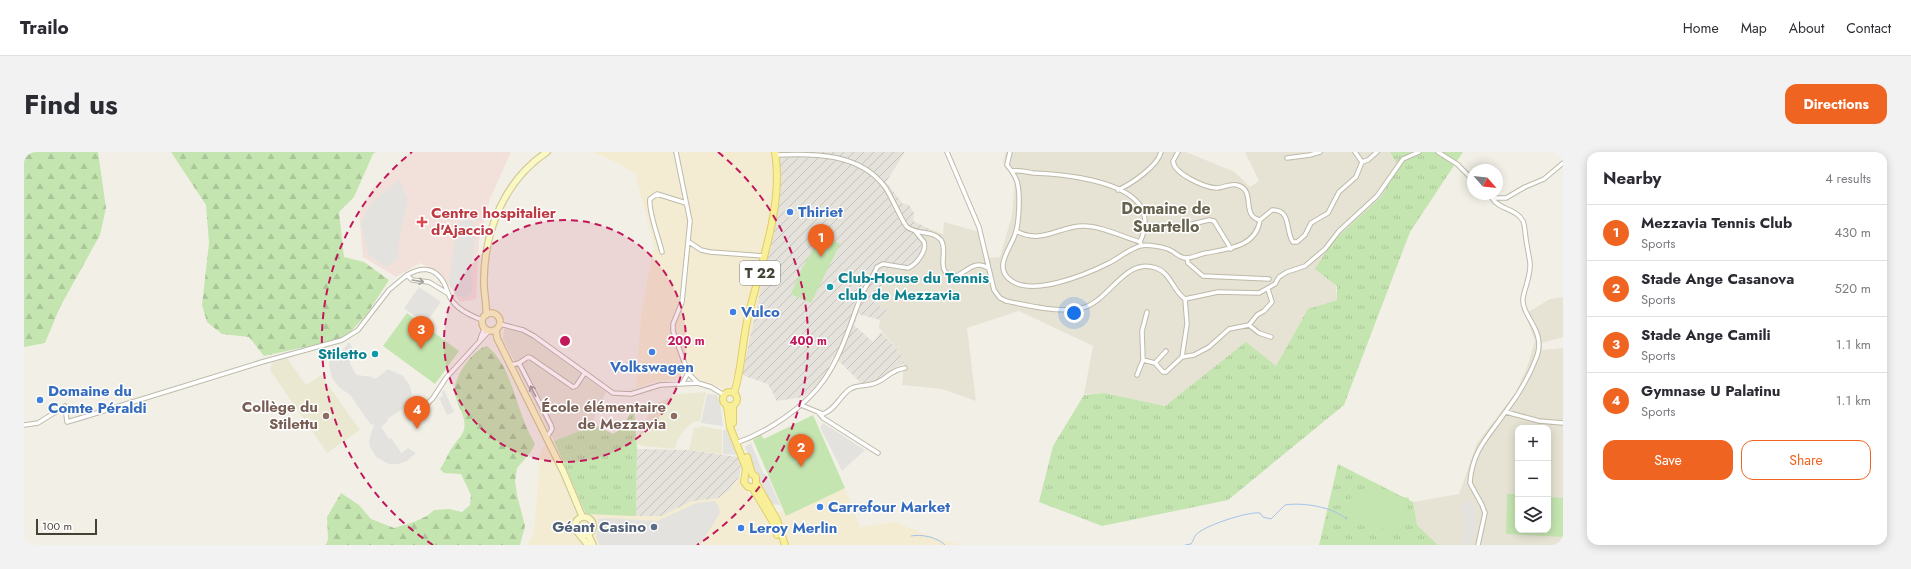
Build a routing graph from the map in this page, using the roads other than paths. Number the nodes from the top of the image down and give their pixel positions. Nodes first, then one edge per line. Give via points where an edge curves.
1 (547, 152) edge
2 (676, 152) edge
3 (947, 152) edge
4 (1010, 152) edge
5 (1161, 152) edge
6 (1178, 152) edge
7 (1320, 152) edge
8 (1355, 152) edge
9 (1377, 152) edge
10 (1419, 152) edge
11 (1438, 152) edge
12 (775, 153) edge
13 (1287, 158) dead end
14 (1362, 162) junction
15 (1563, 164) edge
16 (1012, 171) junction
17 (1467, 174) edge
18 (1118, 190) junction
19 (1503, 198) edge
20 (1493, 200) edge
21 (686, 202) junction
22 (1260, 220) junction
23 (1180, 227) dead end
24 (915, 231) junction
25 (1016, 231) junction
26 (689, 242) junction
27 (1141, 244) junction
28 (1231, 248) junction
29 (662, 252) dead end
30 (764, 256) junction
31 (1187, 258) junction
32 (988, 268) junction
33 (407, 274) junction
34 (1269, 279) dead end
35 (1268, 289) junction
36 (447, 293) junction
37 (1185, 299) junction
38 (1147, 312) dead end
39 (489, 314) junction
40 (482, 320) junction
41 (500, 324) junction
42 (1249, 325) junction
43 (490, 330) junction
44 (1271, 337) dead end
45 (1166, 351) dead end
46 (1182, 357) junction
47 (1143, 360) junction
48 (519, 363) junction
49 (1155, 363) junction
50 (511, 365) junction
51 (905, 368) dead end
52 (688, 373) junction
53 (584, 374) junction
54 (1137, 375) dead end
55 (698, 383) junction
56 (682, 384) junction
57 (734, 393) junction
58 (724, 395) junction
59 (801, 405) junction
60 (730, 406) junction
61 (423, 408) dead end
62 (817, 412) junction
63 (1506, 412) junction
64 (1563, 423) edge
65 (24, 425) edge
66 (547, 437) junction
67 (738, 442) junction
68 (878, 453) dead end
69 (749, 474) junction
70 (754, 485) junction
71 (582, 516) junction
72 (579, 534) junction
73 (588, 534) junction
74 (588, 545) edge
75 (593, 545) edge
76 (780, 545) edge
77 (785, 545) edge
78 (1478, 545) edge

1 - 39 main road via 517,180 493,222 485,259 484,280
2 - 21 street
3 - 32 street via 979,228
4 - 16 street via 1007,165
5 - 18 street via 1154,165
6 - 22 street via 1173,161 1178,172 1208,187 1217,188 1233,184 1244,188 1248,192 1250,215
7 - 13 street
8 - 14 street
9 - 14 street
10 - 35 street via 1403,159 1377,196 1339,231 1325,249 1302,267 1279,277
11 - 17 street
12 - 24 street via 834,156 867,171 884,186 907,226
12 - 30 main road, T 22 via 774,205
14 - 22 street via 1356,177 1339,192 1328,214 1311,223 1302,240 1293,242 1287,219 1281,212 1272,210
15 - 19 street via 1544,179
16 - 18 street via 1059,174
16 - 25 street via 1018,186
18 - 27 street via 1133,198 1144,212 1146,225
20 - 63 street via 1514,211 1524,226 1530,264 1523,300 1526,312 1534,324 1538,341 1537,354 1530,371
21 - 26 street via 690,220
21 - 29 street via 662,194 650,199 650,209
22 - 28 street via 1257,230 1243,246
23 - 28 street via 1214,221
24 - 32 street via 930,234 941,240 943,268 949,276 957,276 970,266
24 - 59 street via 925,245 915,264 908,268 883,264 877,267 864,288 856,312 824,380
25 - 27 street via 1029,236 1051,235 1076,226 1085,226
25 - 27 street via 1002,266 1010,280 1030,285 1059,283 1108,264
26 - 30 street via 701,250 710,252
26 - 52 street via 682,302 673,324 673,331
27 - 31 street via 1166,248
28 - 31 street
30 - 57 main road, T 22 via 748,319
31 - 34 street via 1188,263 1203,276
32 - 37 street via 994,290 1000,298 1044,308 1081,308 1098,300 1125,275 1142,267 1156,268 1166,274 1178,294
33 -> 36 street via 412,280 429,282
33 - 36 street via 423,268 431,270 444,283
33 - 65 street via 389,290 358,330 342,340 66,422 65,406 38,423
35 - 37 street via 1259,292 1218,292
35 - 42 street via 1272,302
36 - 40 street via 454,304
37 - 46 street via 1187,324
38 - 47 street via 1142,331
39 - 40 main road
39 - 41 main road via 499,318
40 - 43 main road
41 - 43 main road
41 - 53 street via 534,336
42 - 44 street via 1259,333
42 - 46 street via 1229,329 1202,352
43 - 50 main road
43 - 61 street via 446,378
45 - 49 street
46 - 49 street via 1166,372
47 - 49 street
47 - 54 street
48 - 50 street
48 - 53 street via 528,357 531,358 573,387
66 -> 48 street via 552,429
50 - 66 main road
51 - 62 street via 896,369 873,384 854,387 831,411 823,414
52 - 55 street
52 - 56 street
53 - 56 street via 613,393 622,395 660,385
55 - 56 street
55 - 58 street
57 - 58 main road via 727,392
57 - 60 main road via 738,401
58 - 60 main road via 723,403
59 - 62 street
59 - 67 street via 763,431
60 - 67 main road
62 - 68 street
63 - 64 street via 1539,421
63 - 78 street via 1482,442 1470,477 1472,488 1484,513
66 - 71 main road
67 - 69 main road
69 - 70 main road via 757,479
69 - 70 main road via 743,480 744,484 748,487
70 - 76 main road
70 - 77 main road via 777,520
71 - 72 main road via 575,524 576,532
71 - 73 main road via 591,519 593,523
72 - 73 main road
72 - 74 main road
73 - 75 main road

